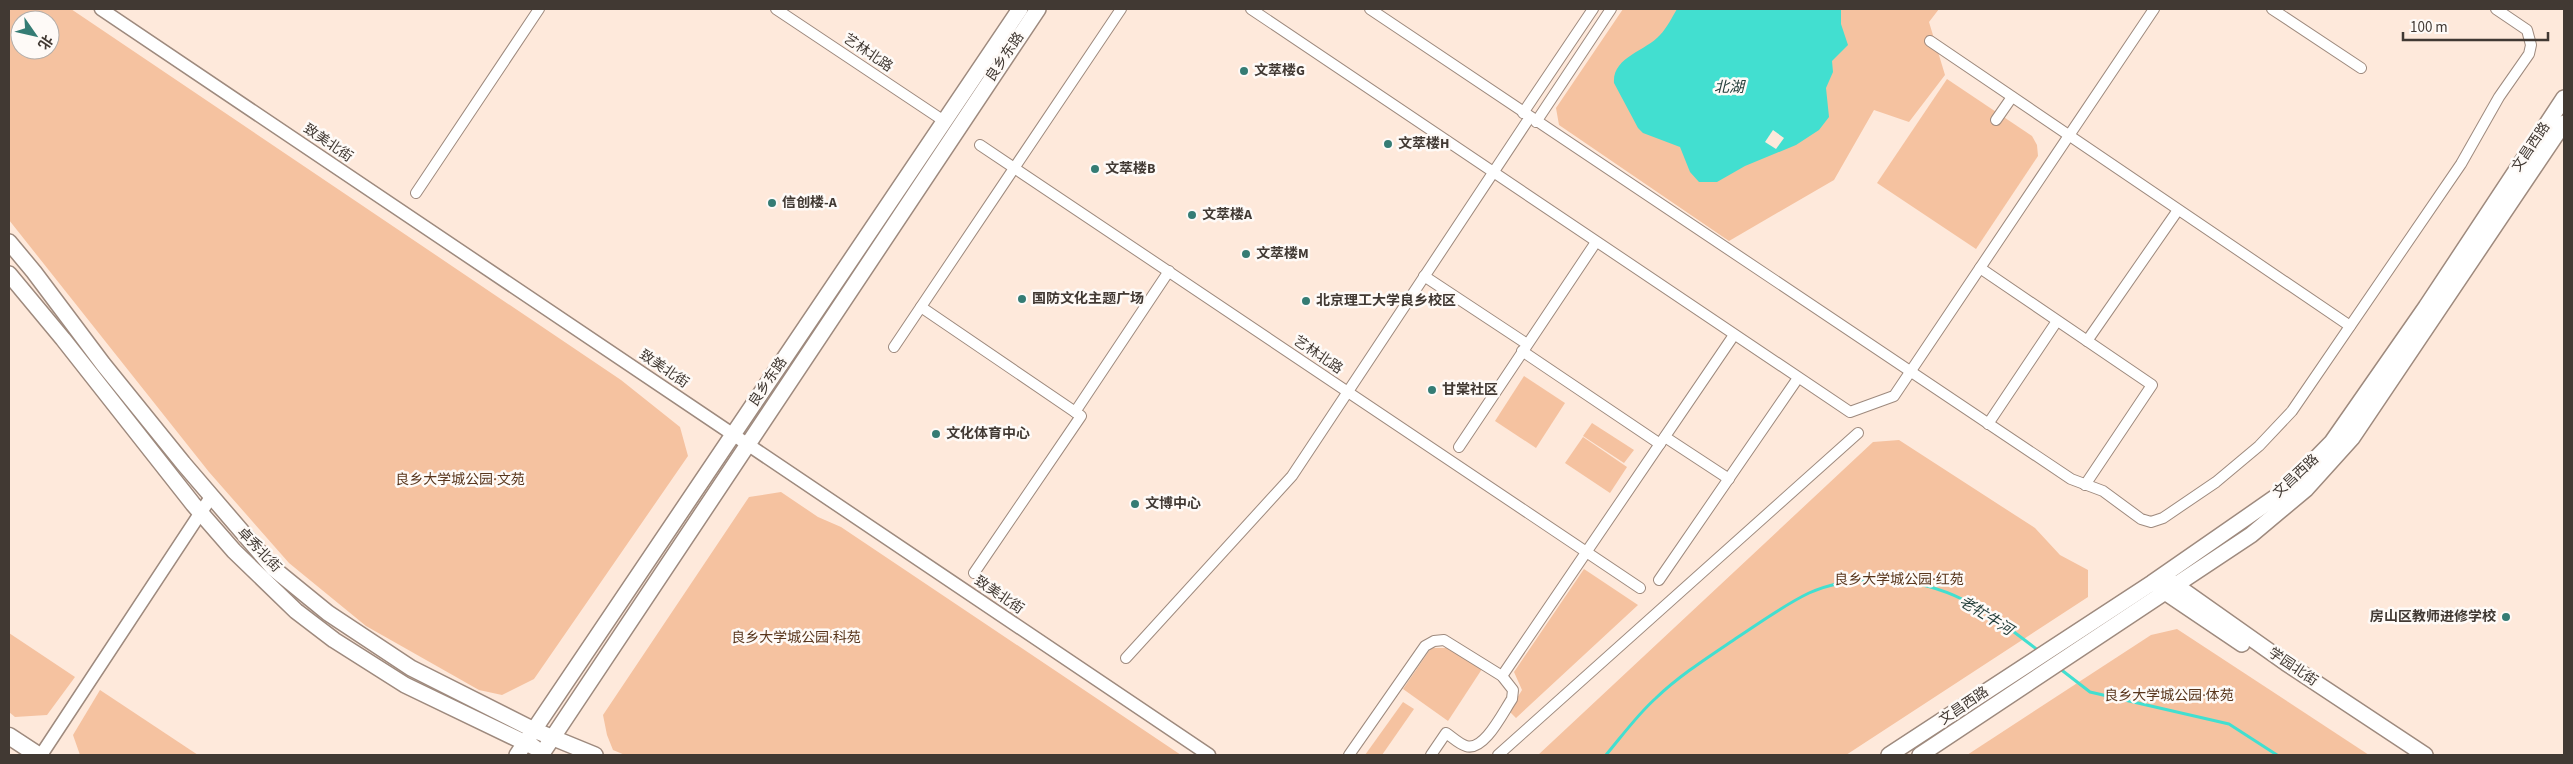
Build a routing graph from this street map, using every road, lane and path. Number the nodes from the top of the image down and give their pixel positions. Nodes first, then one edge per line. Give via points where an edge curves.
1 (101, 9) edge
2 (539, 9) edge
3 (776, 9) edge
4 (1020, 9) edge
5 (1038, 9) edge
6 (1121, 9) edge
7 (1252, 9) edge
8 (1370, 9) edge
9 (1593, 9) edge
10 (1611, 9) edge
11 (2154, 9) edge
12 (2272, 9) edge
13 (2496, 9) edge
14 (1930, 41) dead end
15 (2361, 68) dead end
16 (2012, 97) junction
17 (2564, 98) edge
18 (1530, 117) junction
19 (1996, 120) dead end
20 (944, 121) junction
21 (2564, 123) edge
22 (2069, 136) junction
23 (980, 145) dead end
24 (1014, 168) junction
25 (1492, 172) junction
26 (416, 193) dead end
27 (2178, 210) junction
28 (9, 242) edge
29 (1596, 242) junction
30 (1980, 268) junction
31 (1168, 272) junction
32 (9, 274) edge
33 (1424, 276) junction
34 (921, 307) junction
35 (2057, 321) junction
36 (2350, 326) junction
37 (1734, 335) junction
38 (2088, 341) junction
39 (894, 348) dead end
40 (1525, 348) junction
41 (1911, 372) junction
42 (1798, 378) junction
43 (1347, 391) junction
44 (1075, 412) junction
45 (1988, 424) junction
46 (1858, 433) dead end
47 (733, 434) junction
48 (1662, 441) junction
49 (748, 444) junction
50 (1458, 446) dead end
51 (1729, 479) junction
52 (2085, 484) junction
53 (211, 498) junction
54 (201, 513) junction
55 (1588, 552) junction
56 (974, 573) dead end
57 (1659, 580) dead end
58 (2157, 580) junction
59 (1640, 588) dead end
60 (2171, 589) junction
61 (1126, 658) dead end
62 (1502, 676) junction
63 (9, 736) edge
64 (530, 736) junction
65 (553, 737) junction
66 (546, 754) edge
67 (39, 755) edge
68 (517, 755) edge
69 (595, 755) edge
70 (1209, 755) edge
71 (1349, 755) edge
72 (1431, 755) edge
73 (1498, 755) edge
74 (1890, 755) edge
75 (1920, 755) edge
76 (2407, 755) edge
77 (2425, 755) edge

1 - 47 street, 致美北街
2 - 26 street
3 - 20 street, 艺林北路
4 - 20 main road, 良乡东路
5 - 49 main road, 良乡东路
6 - 24 street
7 - 25 street
8 - 18 street
9 - 18 street
10 - 18 street
11 - 22 street
12 - 15 street
13 - 36 street via 2527,30 2531,45 2528,54 2460,164
14 - 16 street
16 - 19 street
16 - 22 street
17 - 58 main road, 文昌西路 via 2332,442 2283,492
18 - 25 street
18 - 41 street
20 - 47 main road, 良乡东路
21 - 60 main road, 文昌西路 via 2352,438 2306,489 2251,535
22 - 27 street
22 - 30 street
23 - 24 street, 艺林北路
24 - 31 street, 艺林北路
24 - 34 street
25 - 29 street
25 - 33 street
27 - 36 street
27 - 38 street
28 - 53 main road, 卓秀北街
29 - 37 street
29 - 40 street
30 - 35 street
30 - 41 street
31 - 43 street, 艺林北路
31 - 44 street
32 - 54 main road
33 - 40 street
33 - 43 street
34 - 39 street
34 - 44 street
35 - 38 street
35 - 45 street
36 - 52 street via 2292,411 2259,446 2216,482 2162,518 2151,522 2141,519 2104,491
37 - 42 street
37 - 48 street
38 - 52 street via 2152,385
40 - 48 street
40 - 50 street
41 - 42 street via 1894,396 1850,412
41 - 45 street
42 - 51 street
43 - 55 street, 艺林北路
43 - 61 street via 1292,476
44 - 56 street via 1081,416
45 - 52 street via 2071,479
46 - 73 street
47 - 49 street, 致美北街
47 - 64 main road, 良乡东路
48 - 51 street
48 - 55 street
49 - 65 main road, 良乡东路
49 - 70 street, 致美北街
51 - 57 street
53 - 54 street
53 - 64 main road, 卓秀北街 via 274,569 344,624 411,668
54 - 64 main road via 262,580 334,640 411,689
54 - 67 street
55 - 59 street, 艺林北路
55 - 62 street
58 - 60 main road, 学园北街
58 - 74 main road, 文昌西路
60 - 75 main road, 文昌西路
60 - 76 main road, 学园北街
60 - 77 main road, 学园北街
62 - 71 street via 1455,645 1444,640 1434,641 1425,646
62 - 72 street via 1513,690 1512,699 1482,743 1465,746 1446,733
63 - 67 main road
64 - 65 main road, 卓秀北街
64 - 66 main road
64 - 68 main road, 良乡东路
65 - 66 main road, 良乡东路
65 - 69 main road, 卓秀北街

